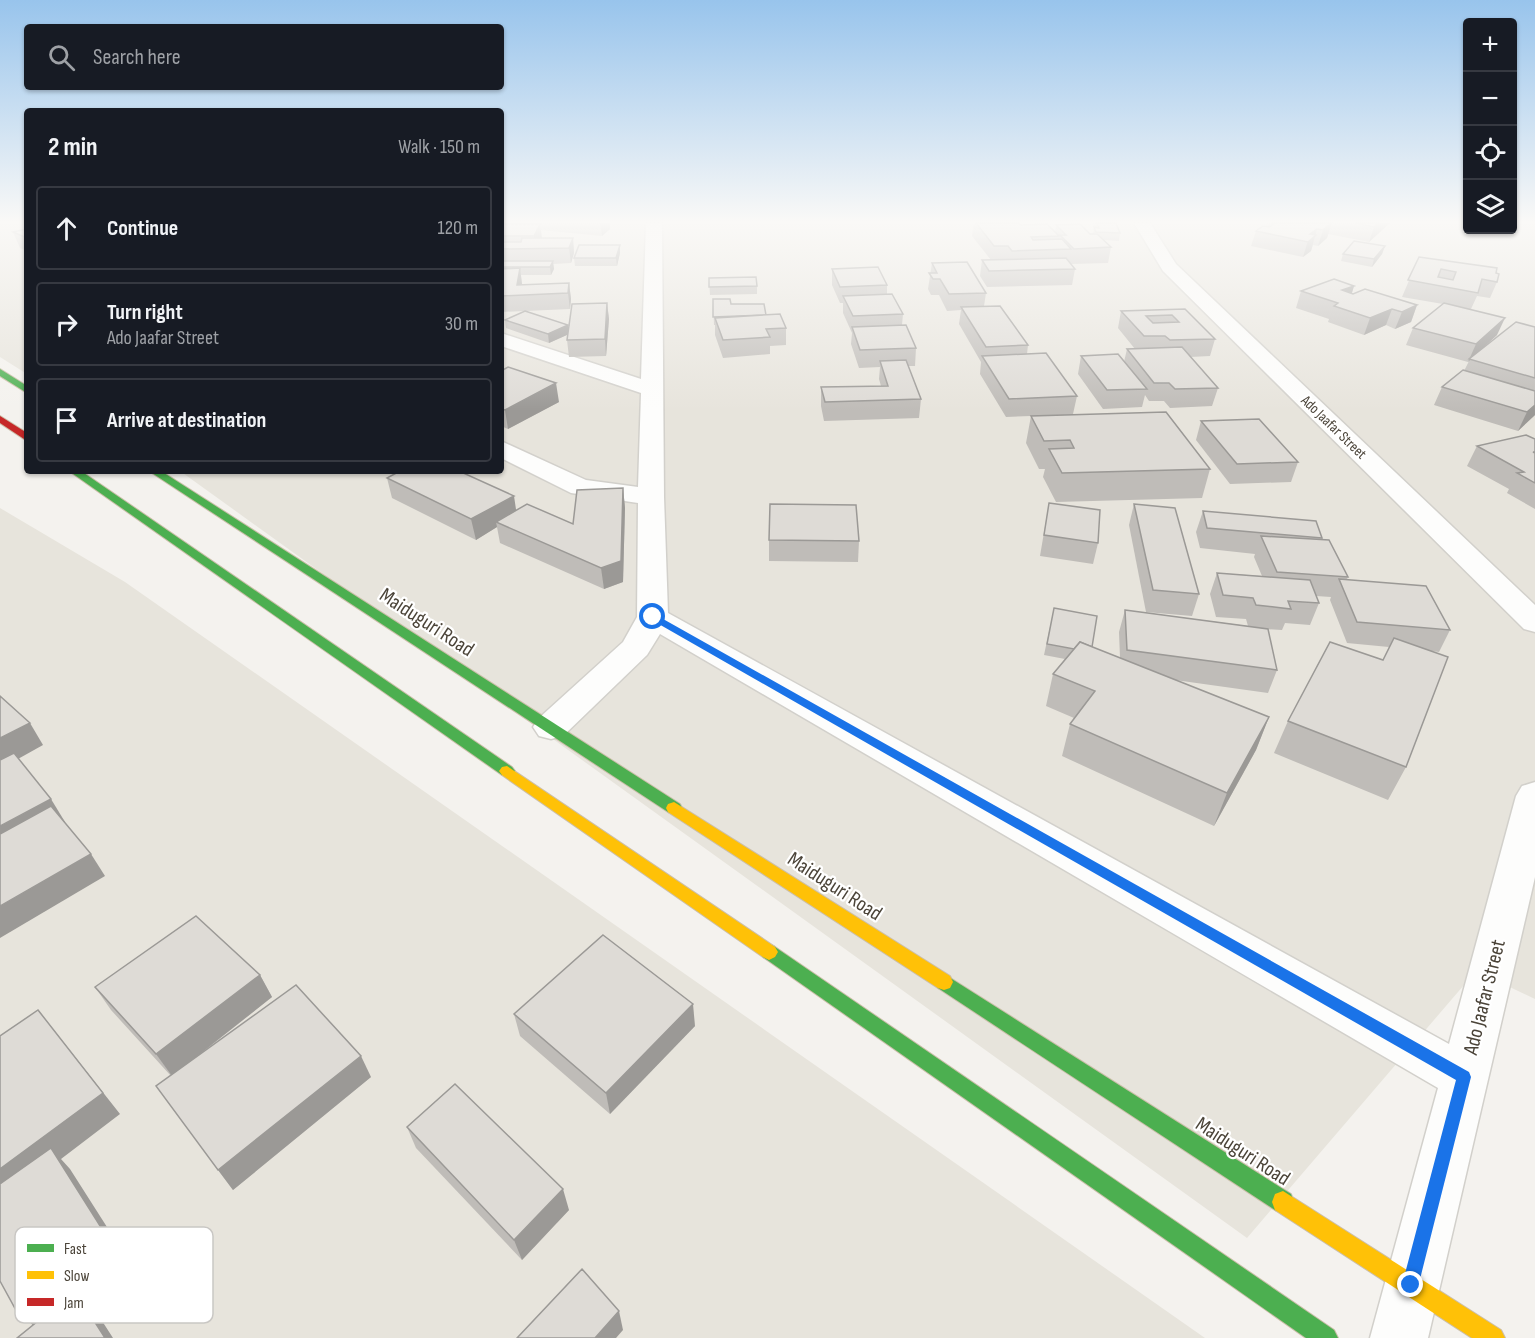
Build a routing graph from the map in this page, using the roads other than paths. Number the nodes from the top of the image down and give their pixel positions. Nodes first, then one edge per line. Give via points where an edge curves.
1 (654, 285) edge
2 (1188, 285) edge
3 (504, 340) edge
4 (0, 372) edge
5 (24, 388) edge
6 (653, 390) junction
7 (0, 419) edge
8 (24, 436) edge
9 (504, 449) edge
10 (78, 474) edge
11 (159, 474) edge
12 (651, 497) junction
13 (653, 617) junction
14 (1535, 622) edge
15 (551, 727) junction
16 (1535, 796) edge
17 (1464, 1077) junction
18 (1411, 1285) junction
19 (1326, 1338) edge
20 (1399, 1338) edge
21 (1493, 1338) edge

1 - 6 street
2 - 14 street, Ado Jaafar Street
3 - 6 street
4 - 5 highway
6 - 12 street
7 - 8 highway
9 - 12 street via 580,487
10 - 19 highway
11 - 15 highway, Maiduguri Road
12 - 13 street
13 - 15 street via 636,648
13 - 17 street
15 - 18 highway, Maiduguri Road
16 - 17 street, Ado Jaafar Street
17 - 18 street, Ado Jaafar Street
18 - 20 street, Ado Jaafar Street
18 - 21 highway, Maiduguri Road

